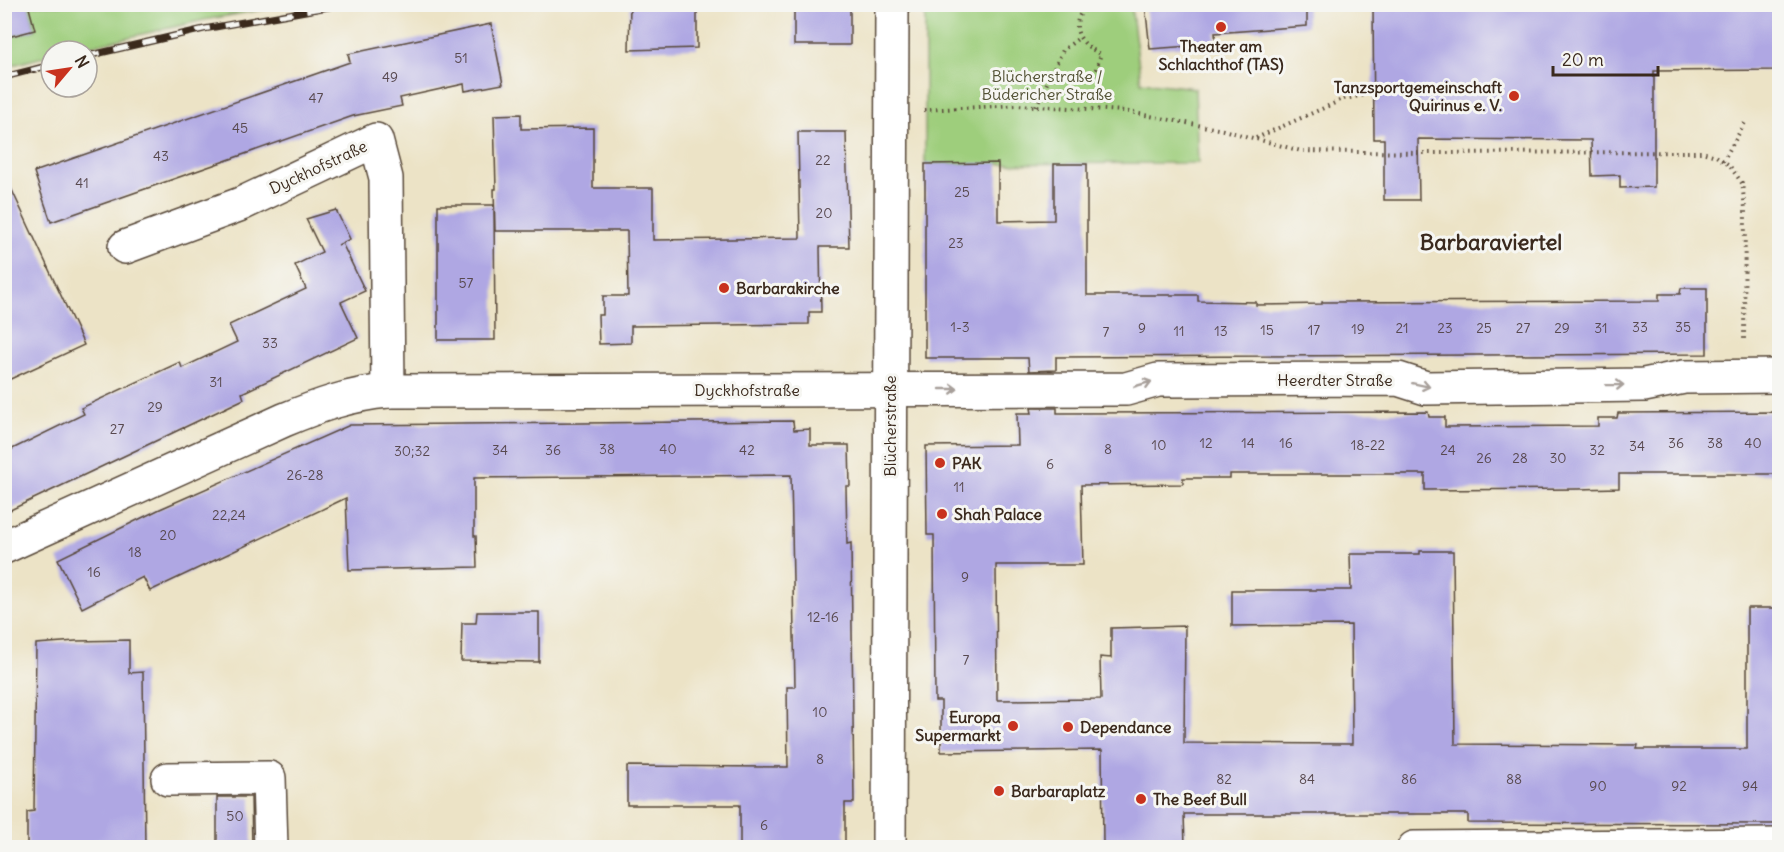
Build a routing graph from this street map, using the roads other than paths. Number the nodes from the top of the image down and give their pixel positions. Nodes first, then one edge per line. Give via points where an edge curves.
1 (892, 4) edge
2 (125, 247) dead end
3 (1779, 376) edge
4 (890, 389) junction
5 (388, 391) junction
6 (4, 547) edge
7 (168, 779) dead end
8 (1779, 845) edge
9 (270, 848) edge
10 (889, 848) edge
11 (1414, 848) edge

1 - 4 street, Blücherstraße
2 - 5 street, Dyckhofstraße via 240,204 376,140 386,178
4 -> 3 street, Heerdter Straße via 1126,389 1158,380 1398,380 1426,387 1644,385 1683,377
4 - 5 street, Dyckhofstraße
4 - 10 street, Blücherstraße
5 - 6 street, Dyckhofstraße via 344,398 284,420
7 - 9 street via 269,778
8 - 11 street

